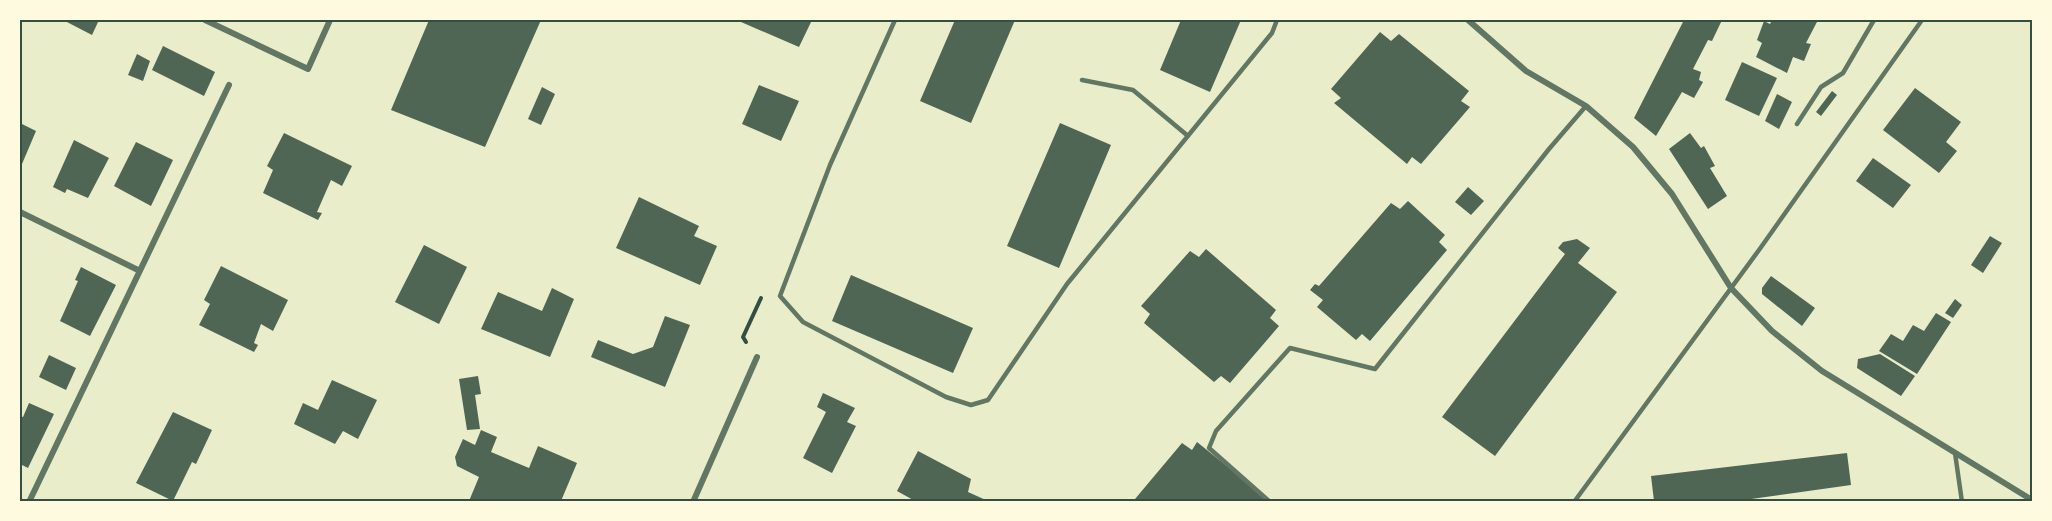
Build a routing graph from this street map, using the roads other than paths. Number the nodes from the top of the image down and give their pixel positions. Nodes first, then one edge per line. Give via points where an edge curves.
1 (205, 20) edge
2 (330, 20) edge
3 (895, 20) edge
4 (1277, 20) edge
5 (1468, 20) edge
6 (1875, 20) edge
7 (1922, 20) edge
8 (1082, 80) dead end
9 (229, 85) dead end
10 (1586, 106) junction
11 (1797, 124) dead end
12 (1188, 136) junction
13 (20, 212) edge
14 (138, 270) junction
15 (1731, 288) junction
16 (757, 357) road end
17 (1955, 453) junction
18 (2032, 500) edge
19 (28, 501) edge
20 (693, 501) edge
21 (1270, 501) edge
22 (1574, 501) edge
23 (1962, 501) edge

1 - 2 street via 308,69
3 - 12 lane via 830,165 780,296 803,322 946,397 971,405 988,400 1067,284
4 - 12 lane via 1272,33
5 - 10 street via 1526,71
6 - 11 lane via 1843,73 1821,87
7 - 15 lane
8 - 12 lane via 1133,90
9 - 14 street
10 - 15 street via 1655,171
10 - 21 lane via 1375,369 1290,348 1216,431 1209,448
13 - 14 street
14 - 19 street
15 - 17 street via 1772,331 1822,371
15 - 22 lane
16 - 20 street
17 - 18 street
17 - 23 lane

